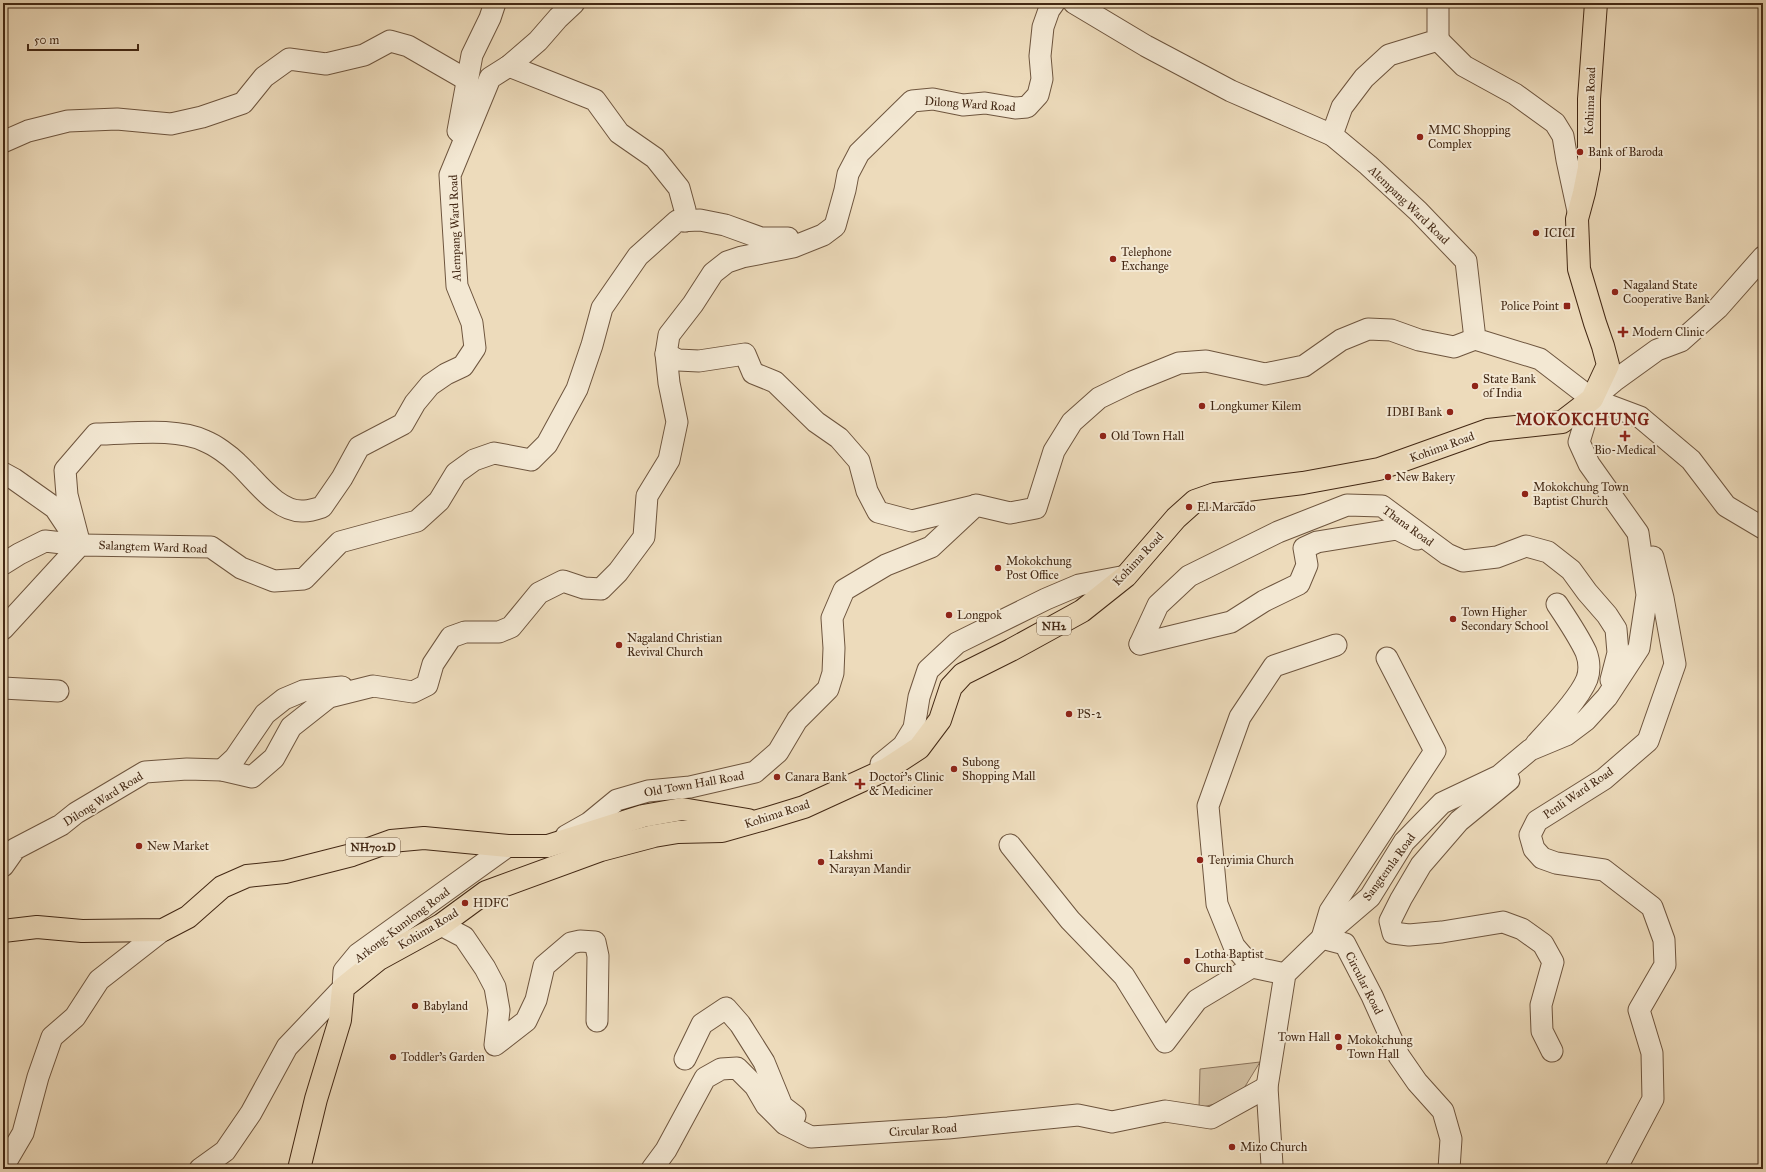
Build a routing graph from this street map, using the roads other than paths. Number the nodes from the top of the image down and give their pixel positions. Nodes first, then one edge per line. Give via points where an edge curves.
1 (495, 3) edge
2 (574, 3) edge
3 (1054, 3) edge
4 (1074, 3) edge
5 (1438, 3) edge
6 (1596, 3) edge
7 (1438, 40) junction
8 (509, 66) junction
9 (468, 80) junction
10 (1332, 135) junction
11 (3, 142) edge
12 (450, 175) junction
13 (1578, 210) junction
14 (685, 221) junction
15 (835, 226) junction
16 (1763, 257) edge
17 (1475, 339) junction
18 (666, 354) junction
19 (1592, 399) junction
20 (3, 473) edge
21 (976, 506) junction
22 (1763, 528) edge
23 (1638, 533) junction
24 (80, 545) junction
25 (1447, 554) junction
26 (3, 564) edge
27 (1126, 576) junction
28 (1557, 604) dead end
29 (3, 629) edge
30 (1336, 645) dead end
31 (1387, 658) dead end
32 (373, 686) junction
33 (3, 688) edge
34 (58, 691) dead end
35 (1608, 697) junction
36 (1530, 750) junction
37 (222, 770) junction
38 (862, 779) junction
39 (755, 822) junction
40 (1010, 845) dead end
41 (508, 846) junction
42 (548, 846) junction
43 (3, 866) edge
44 (440, 925) junction
45 (163, 930) junction
46 (3, 931) edge
47 (1322, 938) junction
48 (1252, 967) junction
49 (1285, 974) junction
50 (343, 988) junction
51 (597, 1021) dead end
52 (1552, 1051) dead end
53 (685, 1059) dead end
54 (1267, 1087) junction
55 (1443, 1111) junction
56 (833, 1135) junction
57 (3, 1167) edge
58 (200, 1169) edge
59 (299, 1169) edge
60 (652, 1169) edge
61 (1271, 1169) edge
62 (1449, 1169) edge
63 (1462, 1169) edge
64 (1616, 1169) edge

1 - 9 street via 472,55
2 - 8 street, Alempang Ward Road via 538,41
3 - 15 street, Dilong Ward Road via 1043,27 1040,56 1042,79 1038,95 1027,107 1015,108 985,103 963,104 933,99 912,100 859,153 848,174
4 - 10 street, Alempang Ward Road via 1146,46 1231,91
5 - 7 street
6 - 13 highway, Kohima Road / NH2 via 1589,99 1589,168
7 - 10 street via 1389,55 1364,78 1342,107
7 - 13 street via 1464,66 1515,94 1555,123 1563,136
8 - 12 street, Alempang Ward Road via 490,78
8 - 14 street via 595,100 619,133 655,158 679,188
9 - 11 street via 408,46 390,41 364,54 326,64 289,59 264,77 243,103 202,117 171,124 117,119 68,121 28,131
9 - 12 street
10 - 17 street, Alempang Ward Road via 1418,211 1466,261
12 - 24 street, Alempang Ward Road via 457,286 472,323 476,348 462,366 430,385 414,403 403,424 358,447 322,508 303,511 283,506 237,462 205,441 184,434 96,434 65,470 67,495
13 - 19 highway, Kohima Road / NH2 via 1579,269 1608,365
14 - 15 street, Salangtem Ward Road via 700,220 725,225 761,238 795,238
14 - 24 street, Salangtem Ward Road via 677,221 638,256 602,308 577,389 547,444 531,460 494,453 474,460 456,473 440,501 417,521 340,542 304,579 274,581 241,568 211,547
15 - 18 street, Dilong Ward Road via 823,235 793,247 727,262 713,273 693,304 668,335
16 - 19 street via 1718,308 1682,341 1657,350
17 - 19 street via 1540,359
17 - 21 street via 1454,347 1419,340 1391,330 1368,329 1341,340 1304,366 1265,374 1206,361 1179,363 1100,398 1072,422 1054,451 1036,508 1010,513
18 - 21 street via 678,360 699,361 745,354 753,372 775,382 816,422 839,438 859,461 867,490 878,512 912,521
18 - 32 street, Dilong Ward Road via 677,422 669,460 647,496 644,537 618,572 601,589 584,588 563,581 539,594 511,627 499,632 465,632 451,637 433,664 427,685 413,692
19 - 22 street via 1640,417 1691,460 1726,506
19 - 23 street, Sangtemla Road via 1579,442 1589,464
19 - 27 highway, Kohima Road / NH2 via 1562,422 1488,430 1379,469 1303,483 1215,494 1195,501 1176,518
20 - 24 street via 55,508
21 - 42 street, Old Town Hall Road via 931,547 886,565 844,590 832,618 833,673 828,689 797,720 778,752 755,772 690,787 648,791 617,800 589,823
23 - 35 street, Sangtemla Road via 1647,595 1639,648
23 - 64 street, Penli Ward Road via 1654,559 1675,664 1648,741 1604,778 1537,821 1530,834 1534,849 1542,858 1556,863 1604,870 1652,907 1664,940 1665,965 1639,1010 1652,1053 1653,1099
24 - 26 street via 45,541
24 - 29 street
25 - 25 street, Thana Road via 1382,506 1348,505 1278,532 1189,576 1158,605 1140,644 1231,622 1298,584 1307,565 1304,548 1317,542 1397,528
25 - 35 street, Thana Road via 1463,561 1497,557 1526,546 1548,552 1572,570 1616,629 1618,653
27 - 38 highway, Kohima Road / NH2 via 1082,611 963,674 951,687 940,720 919,748 887,769
27 - 38 street via 1079,585 957,643 928,670 919,697 914,728 903,746
28 - 36 street via 1586,652 1589,667 1587,679 1559,720
30 - 48 street via 1274,666 1240,717 1208,806 1216,904 1234,946
31 - 47 street via 1435,751 1330,911
32 - 37 street via 323,688 303,691 284,699 265,714 235,758
32 - 37 street, Dilong Ward Road via 329,697 291,727 274,758 252,777
33 - 34 street
35 - 36 street, Sangtemla Road via 1586,720 1566,735
36 - 47 street, Sangtemla Road via 1499,776 1442,803 1404,842 1370,896
36 - 52 street via 1508,782 1459,821 1421,865 1390,922 1393,933 1409,935 1504,922 1522,929 1543,944 1554,962 1541,1006 1542,1031
37 - 43 street, Dilong Ward Road via 145,772 76,813 61,825 15,849
38 - 39 highway, Kohima Road / NH2 via 804,807
39 - 42 highway, NH702D via 682,809 643,816
39 - 44 highway, Kohima Road / NH2 via 722,831 678,832 654,836 601,850 486,892
40 - 48 street via 1070,920 1124,976 1166,1042 1197,1000
41 - 42 highway, NH702D
41 - 45 highway, NH702D via 424,838 391,841 352,855 285,872 247,876 222,887 188,917
41 - 50 street, Arkong-Kumlong Road via 358,954 344,971
44 - 50 highway, Kohima Road / NH2 via 379,959
44 - 51 street via 464,937 495,986 499,1010 495,1045 526,1021 536,1000 544,966 571,943 594,942 598,956
45 - 46 highway, NH702D via 82,931 37,927
45 - 57 street via 99,980 75,1017 52,1037 23,1133
47 - 49 street, Sangtemla Road
47 - 55 street, Circular Road via 1344,944 1372,996 1399,1056
48 - 49 street
49 - 54 street
50 - 58 street via 287,1047 250,1113 225,1151
50 - 59 highway via 340,1020 316,1099
53 - 56 street via 702,1024 726,1008 740,1024 764,1062 782,1106 798,1118
54 - 56 street, Circular Road via 1211,1118 1165,1111 1112,1122 1078,1115 948,1128
54 - 61 street
55 - 62 street, Circular Road via 1450,1139
55 - 63 street via 1456,1124
56 - 60 street, Circular Road via 811,1136 785,1124 766,1105 755,1086 737,1068 721,1069 705,1078 666,1150

